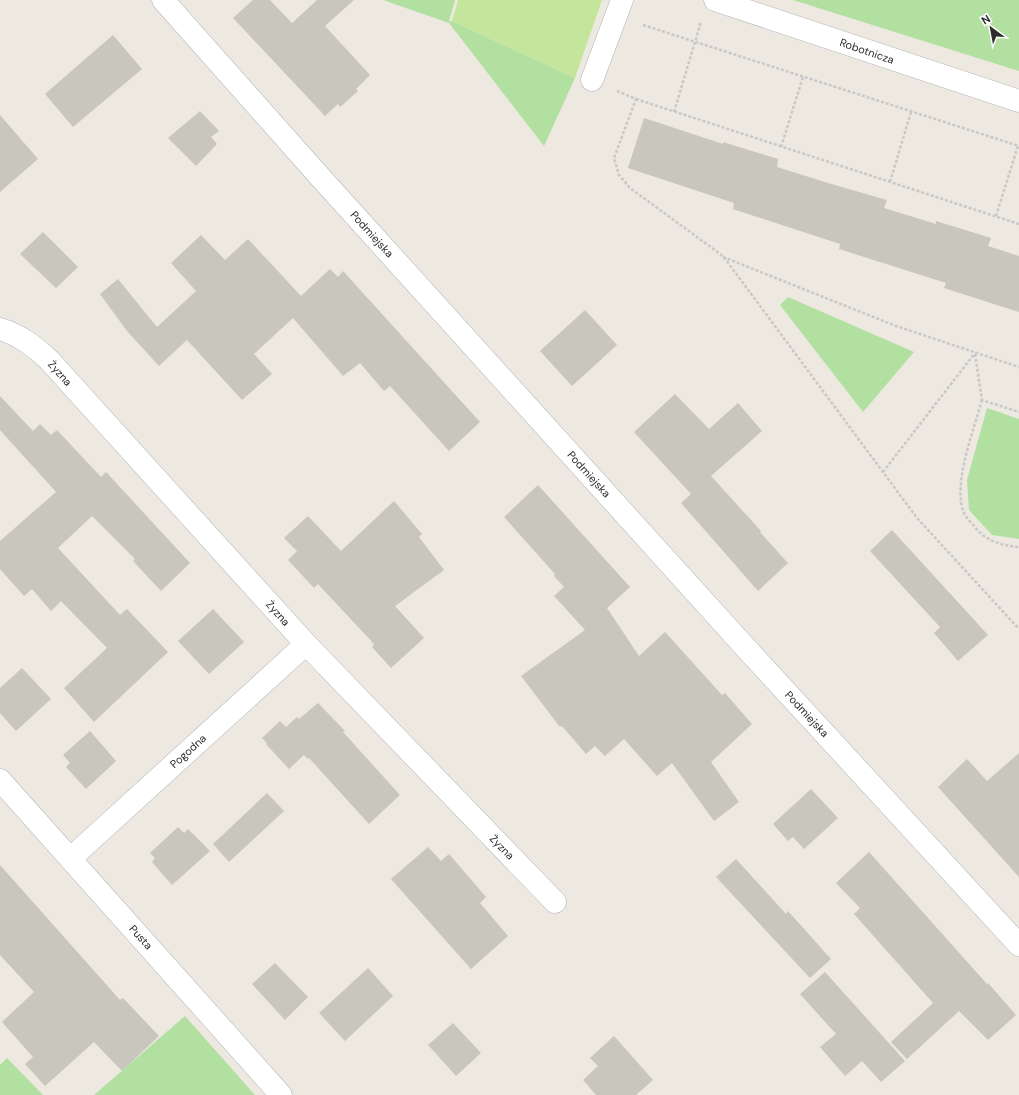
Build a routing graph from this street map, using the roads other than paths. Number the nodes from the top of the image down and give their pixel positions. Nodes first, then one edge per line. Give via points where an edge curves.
1 (163, 0) edge
2 (715, 0) edge
3 (619, 8) edge
4 (592, 80) road end
5 (1019, 101) edge
6 (0, 329) edge
7 (306, 644) junction
8 (0, 780) edge
9 (71, 858) junction
10 (555, 902) dead end
11 (1019, 945) edge
12 (281, 1095) edge

1 - 11 street, Podmiejska via 739,641
2 - 5 street, Robotnicza
3 - 4 street
6 - 7 street, Żyzna via 13,333 32,345 49,360
7 - 9 street, Pogodna
7 - 10 street, Żyzna
8 - 9 street, Pusta
9 - 12 street, Pusta

